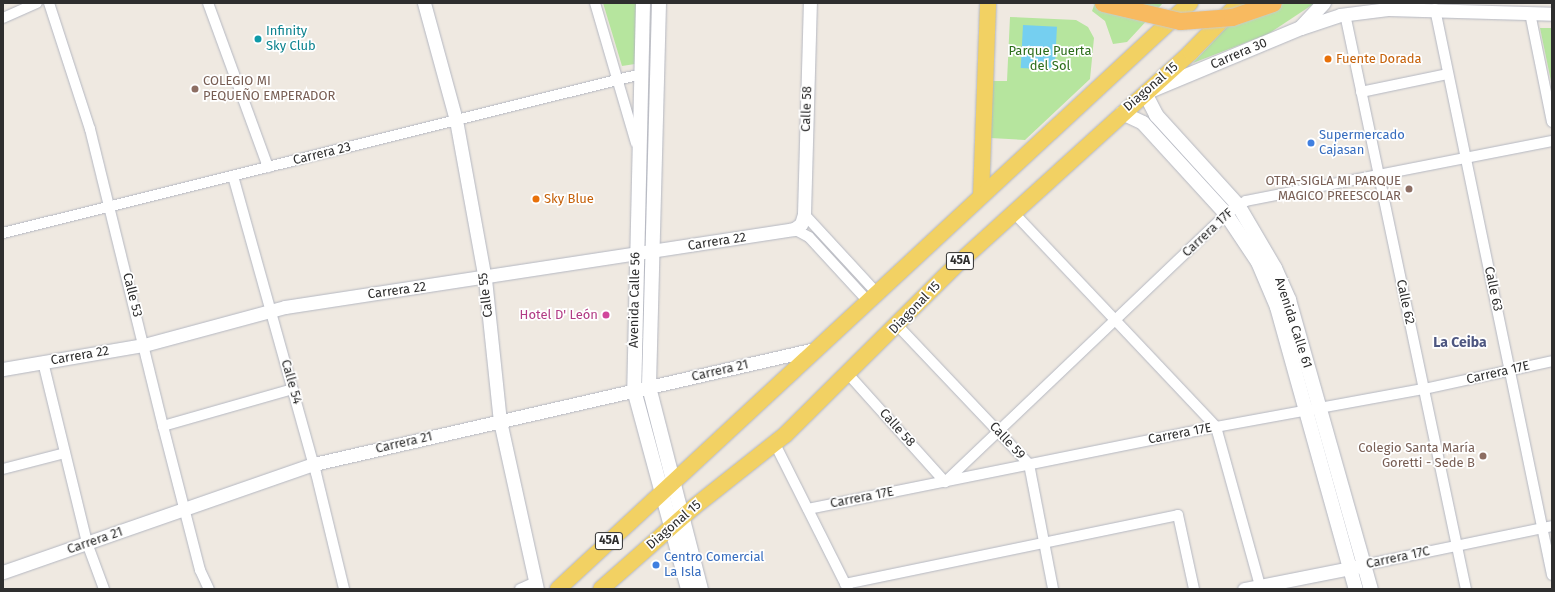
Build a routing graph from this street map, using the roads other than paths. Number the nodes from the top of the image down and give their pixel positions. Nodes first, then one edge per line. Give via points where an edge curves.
1 (37, 3) edge
2 (49, 3) edge
3 (208, 3) edge
4 (424, 3) edge
5 (595, 3) edge
6 (643, 3) edge
7 (659, 3) edge
8 (810, 3) edge
9 (988, 3) edge
10 (1103, 3) edge
11 (1190, 3) edge
12 (1239, 3) edge
13 (1273, 3) edge
14 (1324, 3) edge
15 (1435, 6) edge
16 (1530, 13) junction
17 (1345, 14) junction
18 (1552, 14) edge
19 (3, 18) edge
20 (1301, 28) junction
21 (641, 74) junction
22 (1448, 74) junction
23 (618, 80) junction
24 (1361, 92) junction
25 (1145, 93) junction
26 (1122, 113) junction
27 (456, 120) junction
28 (1552, 122) edge
29 (1552, 141) edge
30 (639, 150) junction
31 (1466, 159) junction
32 (268, 167) junction
33 (233, 176) junction
34 (1379, 176) junction
35 (981, 196) junction
36 (1238, 205) junction
37 (110, 207) junction
38 (1013, 212) junction
39 (804, 214) junction
40 (1226, 214) junction
41 (794, 229) junction
42 (3, 233) edge
43 (652, 252) junction
44 (635, 255) junction
45 (485, 279) junction
46 (871, 296) junction
47 (271, 310) junction
48 (1115, 320) junction
49 (898, 326) junction
50 (144, 345) junction
51 (814, 349) junction
52 (1552, 360) edge
53 (43, 362) junction
54 (3, 369) edge
55 (1510, 370) junction
56 (849, 375) junction
57 (649, 387) junction
58 (1424, 389) junction
59 (293, 390) junction
60 (634, 390) junction
61 (1313, 409) junction
62 (500, 421) junction
63 (163, 426) junction
64 (1216, 427) junction
65 (998, 431) junction
66 (775, 444) junction
67 (65, 453) junction
68 (314, 464) junction
69 (1029, 464) junction
70 (3, 469) edge
71 (945, 482) junction
72 (666, 488) junction
73 (808, 509) junction
74 (185, 510) junction
75 (676, 523) junction
76 (1547, 527) edge
77 (1044, 543) junction
78 (87, 544) junction
79 (1457, 546) junction
80 (1364, 565) junction
81 (1350, 568) junction
82 (3, 572) edge
83 (1552, 575) edge
84 (537, 586) edge
85 (1260, 586) junction
86 (846, 587) edge
87 (104, 589) edge
88 (209, 589) edge
89 (344, 589) edge
90 (520, 589) edge
91 (558, 589) edge
92 (601, 589) edge
93 (688, 589) edge
94 (701, 589) edge
95 (1053, 589) edge
96 (1194, 589) edge
97 (1244, 589) edge
98 (1356, 589) edge
99 (1371, 589) edge
100 (1466, 589) edge

1 - 19 street
2 - 37 street, Calle 53 via 74,74
3 - 32 street
4 - 27 street, Calle 55
5 - 23 street
6 - 21 main road, Avenida Calle 56
7 - 43 main road, Avenida Calle 56
8 - 39 street, Calle 58
9 - 35 main road
10 - 13 highway, bridge via 1180,21 1232,17
11 - 35 main road, 45A
12 - 25 main road, Diagonal 15 / 45A
14 - 20 main road, Carrera 30
15 - 16 street
15 - 17 street
15 - 22 street, Calle 63
16 - 18 street
16 - 28 street
17 - 20 street
17 - 24 street, Calle 62
20 - 25 main road, Carrera 30
21 - 23 street, Carrera 23
21 - 30 main road, Avenida Calle 56
22 - 24 street
22 - 31 street, Calle 63
23 - 27 street, Carrera 23
23 - 30 street
24 - 34 street, Calle 62
25 - 26 main road, Diagonal 15 / 45A
25 - 36 main road, Avenida Calle 61 via 1156,115
26 - 38 main road, Diagonal 15 / 45A
26 - 40 main road, Avenida Calle 61 via 1143,123
27 - 32 street, Carrera 23
27 - 45 street, Calle 55
29 - 31 street, Carrera 17F
30 - 44 main road, Avenida Calle 56
31 - 34 street, Carrera 17F
31 - 55 street, Calle 63
32 - 33 street, Carrera 23
33 - 37 street, Carrera 23
33 - 47 street, Calle 54
34 - 36 street, Carrera 17F via 1246,201
34 - 58 street, Calle 62
35 - 46 main road, 45A
36 - 40 street, Carrera 17F
36 - 61 main road, Avenida Calle 61 via 1269,255 1286,291
37 - 42 street, Carrera 23
37 - 50 street, Calle 53
38 - 48 street
38 - 49 main road, Diagonal 15 / 45A
39 - 41 street via 801,224
39 - 46 street
40 - 48 street, Carrera 17F
40 - 61 main road, Avenida Calle 61 via 1258,262 1274,298
41 - 43 street, Carrera 22
41 - 46 street via 809,237
43 - 44 street, Carrera 22
43 - 57 main road, Avenida Calle 56
44 - 45 street, Carrera 22
44 - 60 main road, Avenida Calle 56
45 - 47 street, Carrera 22
45 - 62 street, Calle 55
46 - 51 main road, 45A
47 - 50 street, Carrera 22
47 - 59 street, Calle 54
48 - 64 street
48 - 65 street, Carrera 17F
49 - 56 main road, Diagonal 15 / 45A
49 - 65 street, Calle 59
50 - 53 street, Carrera 22
50 - 63 street, Calle 53
51 - 57 street, Carrera 21
51 - 72 main road, 45A
52 - 55 street, Carrera 17E
53 - 54 street, Carrera 22
53 - 67 street
55 - 58 street, Carrera 17E
55 - 76 street, Calle 63
56 - 66 main road, Diagonal 15 / 45A
56 - 71 street, Calle 58
57 - 60 street, Carrera 21
57 - 72 main road, Avenida Calle 56
58 - 61 street, Carrera 17E
58 - 79 street, Calle 62
59 - 63 street
59 - 68 street, Calle 54
60 - 62 street, Carrera 21
60 - 72 main road, Avenida Calle 56
61 - 64 street, Carrera 17E
61 - 80 main road, Avenida Calle 61
61 - 81 main road, Avenida Calle 61
62 - 68 street, Carrera 21
62 - 84 street, Calle 55
63 - 74 street, Calle 53
64 - 69 street, Carrera 17E
64 - 85 street
65 - 69 street, Calle 59
65 - 71 street, Carrera 17F
66 - 73 street
66 - 75 main road, Diagonal 15 / 45A
67 - 70 street
67 - 78 street
68 - 74 street, Carrera 21
68 - 89 street, Calle 54
69 - 71 street, Carrera 17E
69 - 77 street, Calle 59
71 - 73 street, Carrera 17E
72 - 75 main road, Avenida Calle 56
72 - 91 main road, 45A
73 - 86 street
74 - 78 street, Carrera 21
74 - 88 street, Calle 53
75 - 92 main road, Diagonal 15 / 45A
75 - 93 main road, Avenida Calle 56
75 - 94 main road, Avenida Calle 56
76 - 79 street, Carrera 17C
76 - 83 street, Calle 63
77 - 86 street
77 - 95 street, Calle 59
77 - 96 street via 1178,514
78 - 82 street, Carrera 21
78 - 87 street
79 - 80 street, Carrera 17C
79 - 100 street, Calle 62
80 - 81 street, Carrera 17C
80 - 99 main road, Avenida Calle 61
81 - 85 street, Carrera 17C
81 - 98 main road, Avenida Calle 61
84 - 90 street
85 - 97 street, Carrera 17C

